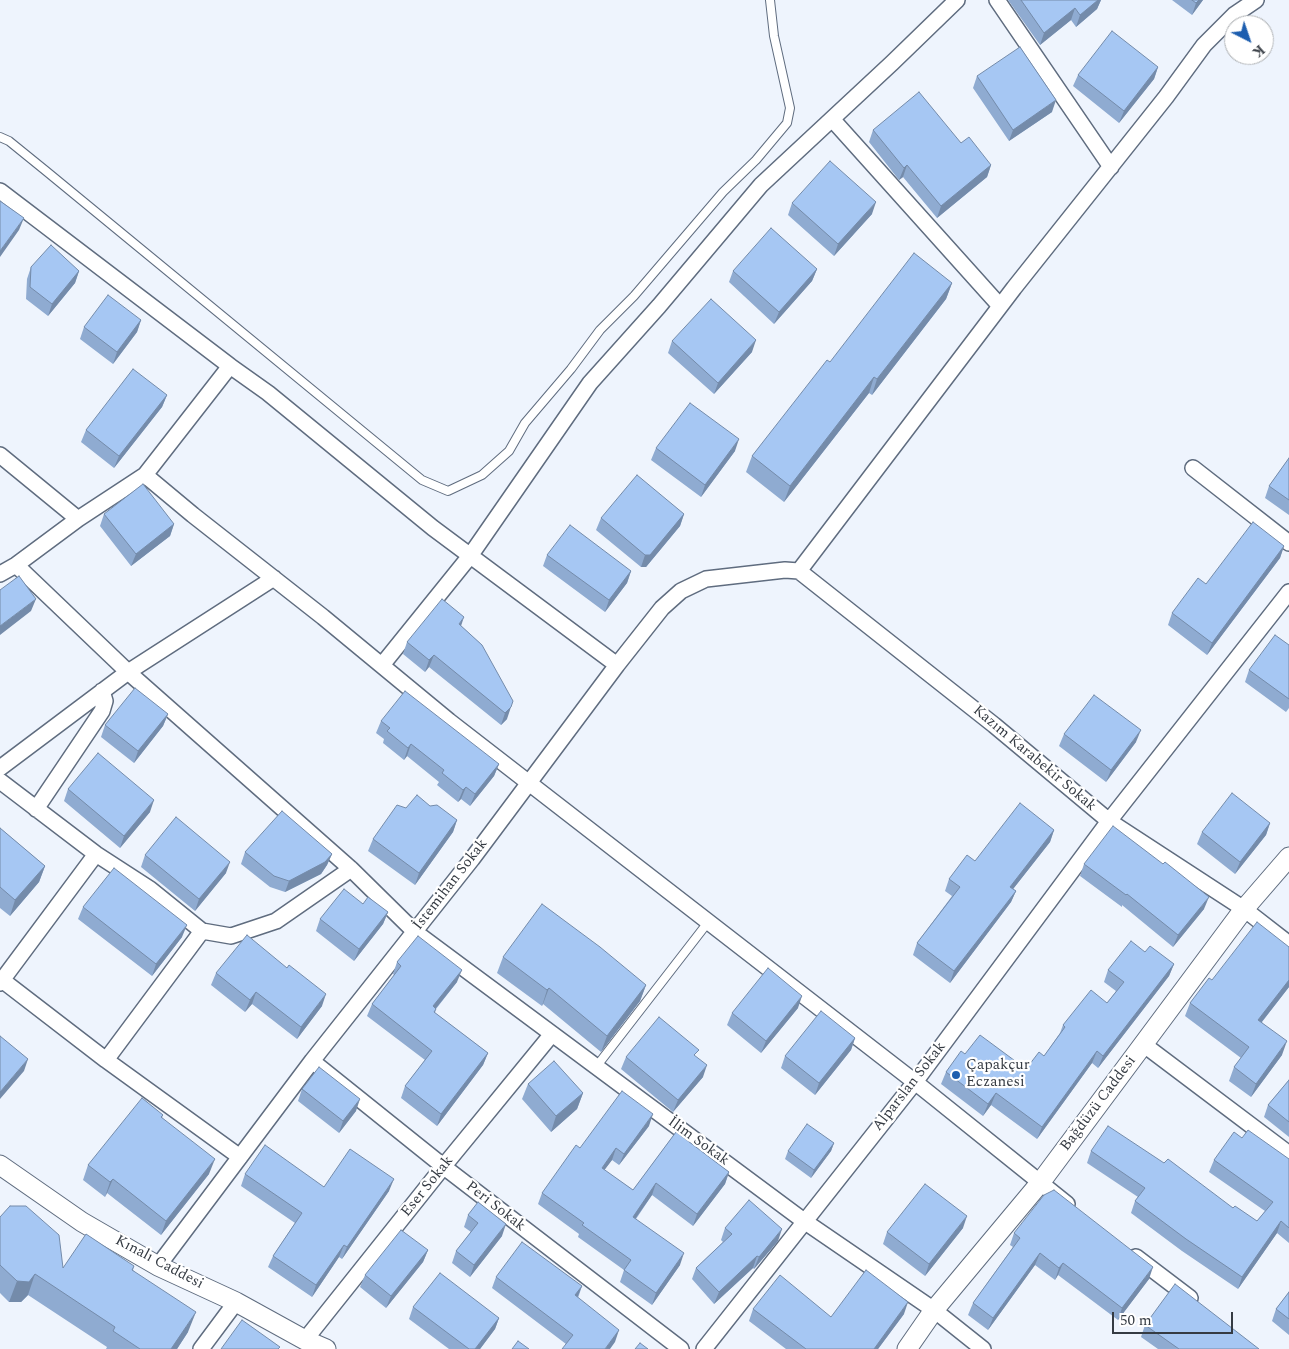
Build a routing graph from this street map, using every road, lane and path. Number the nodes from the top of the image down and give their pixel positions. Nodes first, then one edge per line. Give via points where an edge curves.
1 (770, 0) edge
2 (957, 0) edge
3 (997, 0) edge
4 (1256, 0) edge
5 (832, 119) junction
6 (0, 137) edge
7 (1111, 167) junction
8 (0, 191) edge
9 (1000, 306) junction
10 (230, 366) junction
11 (0, 455) edge
12 (1193, 468) dead end
13 (145, 475) junction
14 (78, 519) junction
15 (1289, 543) edge
16 (470, 556) junction
17 (16, 565) junction
18 (792, 570) junction
19 (0, 574) edge
20 (274, 578) junction
21 (1289, 592) edge
22 (382, 665) junction
23 (617, 665) junction
24 (128, 672) junction
25 (102, 691) junction
26 (0, 768) edge
27 (0, 781) edge
28 (529, 783) junction
29 (36, 809) junction
30 (1109, 820) junction
31 (96, 854) junction
32 (1289, 857) edge
33 (351, 869) junction
34 (1244, 909) junction
35 (709, 921) junction
36 (202, 932) junction
37 (415, 932) junction
38 (1289, 944) edge
39 (1, 981) edge
40 (552, 1034) junction
41 (1143, 1044) junction
42 (106, 1060) junction
43 (312, 1062) junction
44 (596, 1067) junction
45 (915, 1082) junction
46 (1289, 1154) edge
47 (240, 1157) junction
48 (0, 1165) edge
49 (443, 1167) junction
50 (1040, 1183) junction
51 (1078, 1213) edge
52 (804, 1221) junction
53 (1125, 1248) edge
54 (158, 1266) junction
55 (236, 1302) junction
56 (1202, 1308) edge
57 (934, 1310) junction
58 (305, 1340) junction
59 (201, 1349) edge
60 (326, 1349) edge
61 (681, 1349) edge
62 (704, 1349) edge
63 (907, 1349) edge
64 (983, 1349) edge

1 - 6 lane via 774,36 790,108 786,123 634,296 600,330 525,423 509,451 482,475 448,491 422,480 46,171
2 - 5 street
3 - 7 street
4 - 7 street via 1234,14 1204,45
5 - 9 street
5 - 16 street via 761,185 590,383
7 - 9 street
8 - 10 street
9 - 18 street
10 - 13 street
10 - 16 street
11 - 14 street
12 - 15 street
13 - 14 street
13 - 20 street
14 - 17 street
16 - 22 street
16 - 23 street
17 - 19 street
17 - 24 street, İlim Sokak
18 - 23 street, İstemihan Sokak via 706,579 681,590 662,608
18 - 30 street, Kazım Karabekir Sokak via 994,725
20 - 22 street
20 - 24 street
21 - 30 street, Alparslan Sokak
22 - 28 street
23 - 28 street, İstemihan Sokak
24 - 25 street
24 - 33 street, İlim Sokak
25 - 26 street
25 - 29 street via 105,700 102,712
27 - 29 street
28 - 35 street
28 - 37 street, İstemihan Sokak
29 - 31 street
30 - 34 street, Kazım Karabekir Sokak
30 - 45 street, Alparslan Sokak
31 - 36 street via 150,890
31 - 39 street
32 - 34 street, Bağdüzü Caddesi
33 - 36 street via 276,921 231,936
33 - 37 street, İlim Sokak
34 - 38 street, Kazım Karabekir Sokak
34 - 41 street, Bağdüzü Caddesi
35 - 44 lane
35 - 45 street
36 - 42 street
37 - 40 street, İlim Sokak
37 - 43 street, İstemihan Sokak
39 - 42 street
40 - 44 street, İlim Sokak
40 - 49 street, Eser Sokak
41 - 46 street
41 - 50 street, Bağdüzü Caddesi
42 - 47 street
43 - 47 street, İstemihan Sokak
43 - 49 street, Peri Sokak
44 - 52 street, İlim Sokak
45 - 50 street
45 - 52 street, Alparslan Sokak
47 - 54 street, İstemihan Sokak
48 - 54 street, Kınalı Caddesi via 82,1222
49 - 58 street, Eser Sokak
49 - 61 street, Peri Sokak
50 - 51 street
50 - 57 street, Bağdüzü Caddesi
52 - 57 street, İlim Sokak
52 - 62 street, Alparslan Sokak
53 - 56 street
54 - 55 street, Kınalı Caddesi
55 - 58 street, Kınalı Caddesi
55 - 59 street
57 - 63 street, Bağdüzü Caddesi
57 - 64 street, İlim Sokak
58 - 60 street, Kınalı Caddesi

